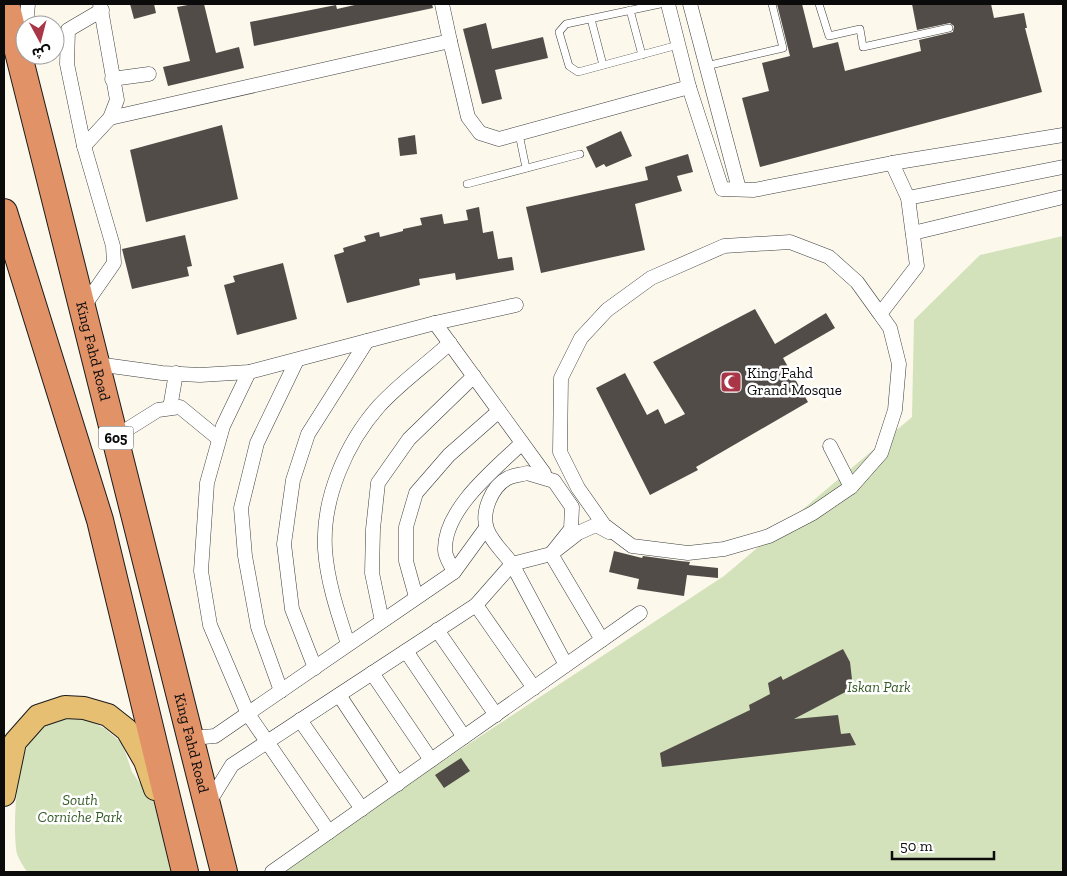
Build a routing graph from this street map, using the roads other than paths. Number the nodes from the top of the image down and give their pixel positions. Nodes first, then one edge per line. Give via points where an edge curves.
1 (6, 4) edge
2 (442, 4) edge
3 (660, 4) edge
4 (668, 4) edge
5 (690, 4) edge
6 (772, 4) edge
7 (819, 4) edge
8 (101, 7) edge
9 (630, 10) junction
10 (591, 19) junction
11 (949, 28) dead end
12 (450, 41) junction
13 (678, 45) junction
14 (642, 55) junction
15 (603, 65) junction
16 (706, 66) junction
17 (22, 67) joint
18 (149, 74) dead end
19 (112, 79) junction
20 (689, 87) junction
21 (110, 118) junction
22 (519, 134) junction
23 (1063, 135) edge
24 (84, 146) junction
25 (580, 154) dead end
26 (892, 163) junction
27 (1063, 167) edge
28 (526, 168) junction
29 (467, 184) dead end
30 (739, 189) junction
31 (908, 198) junction
32 (1063, 198) edge
33 (4, 212) edge
34 (913, 233) junction
35 (516, 305) dead end
36 (84, 306) junction
37 (880, 314) junction
38 (435, 323) junction
39 (367, 341) junction
40 (450, 343) junction
41 (297, 360) junction
42 (97, 364) junction
43 (249, 372) junction
44 (176, 373) junction
45 (474, 376) junction
46 (170, 408) junction
47 (499, 411) junction
48 (116, 437) junction
49 (220, 439) junction
50 (522, 443) junction
51 (830, 446) dead end
52 (560, 452) junction
53 (544, 473) junction
54 (527, 474) junction
55 (851, 487) junction
56 (132, 501) junction
57 (100, 520) junction
58 (486, 528) junction
59 (624, 540) junction
60 (551, 554) junction
61 (512, 564) junction
62 (149, 570) junction
63 (454, 572) junction
64 (117, 588) junction
65 (416, 597) junction
66 (476, 605) junction
67 (640, 613) dead end
68 (382, 621) junction
69 (437, 630) junction
70 (602, 640) junction
71 (348, 644) junction
72 (406, 651) junction
73 (566, 665) junction
74 (315, 668) junction
75 (372, 673) junction
76 (534, 688) junction
77 (281, 691) junction
78 (338, 695) junction
79 (248, 714) junction
80 (496, 715) junction
81 (300, 720) junction
82 (464, 737) junction
83 (191, 738) junction
84 (267, 742) junction
85 (431, 760) junction
86 (398, 784) junction
87 (4, 795) edge
88 (208, 804) junction
89 (362, 809) junction
90 (330, 832) junction
91 (184, 872) edge
92 (224, 872) edge
93 (272, 872) edge

1 - 17 highway, King Fahd Road / 605
2 - 12 street
3 - 9 lane
4 - 13 street
5 - 16 street
6 - 16 lane via 783,48
7 - 11 lane via 829,36 860,29 864,47
8 - 19 street
8 - 24 street via 68,30 67,64
9 - 10 lane
9 - 14 lane
10 - 15 lane
10 - 15 lane via 566,24 560,32 573,70 578,72
12 - 21 street
12 - 22 street via 468,117 480,133 498,139
13 - 14 lane
13 - 20 street
14 - 15 lane
16 - 30 street
17 - 36 highway, King Fahd Road / 605
18 - 19 street
19 - 21 street via 117,100
20 - 22 street
20 - 30 street via 722,189
21 - 24 street
22 - 28 lane
23 - 26 street
24 - 36 street via 109,227 114,263
25 - 28 lane
26 - 30 street via 754,190
26 - 31 street
27 - 31 street
28 - 29 lane
31 - 34 street
32 - 34 street
33 - 57 highway, 605
34 - 37 street via 916,266
35 - 38 street
36 - 42 highway, King Fahd Road / 605
37 - 52 street via 857,282 829,257 790,242 724,246 651,278 607,310 581,338 561,378
37 - 55 street via 890,328 899,364 895,410 881,453
38 - 39 street
38 - 40 street
39 - 41 street
39 - 74 street via 308,434 293,480 284,544 292,609
40 - 45 street
40 - 71 street via 379,406 348,449 328,505 325,548 334,598
41 - 43 street
41 - 77 street via 257,443 241,508 245,556 258,627
42 - 44 street
42 - 48 highway, King Fahd Road / 605
43 - 44 street
43 - 49 street
44 - 46 street
45 - 47 street
45 - 68 street via 409,439 378,484 372,573
46 - 48 street via 158,410
46 - 49 street via 180,407
47 - 50 street
47 - 65 street via 449,455 416,492 406,527 406,561
48 - 56 highway, King Fahd Road / 605
49 - 79 street via 207,483 202,571 210,625
50 - 53 street
50 - 63 street via 466,499 451,524 445,551
51 - 55 street
52 - 53 street
52 - 59 street via 578,488 604,525
53 - 54 street
54 - 58 street via 508,477 497,487 486,509
54 - 60 street via 554,481 572,507 571,529
55 - 59 street via 813,514 769,536 724,549 688,554 632,546
56 - 57 highway via 131,531 124,537 113,538
56 - 62 highway, King Fahd Road / 605
57 - 64 highway, 605
58 - 61 street via 494,544
58 - 63 street
59 - 60 street via 596,525 578,532
60 - 61 street
60 - 70 street
61 - 66 street
61 - 73 street
62 - 64 highway via 140,552 127,548 119,556 123,578
62 - 83 highway, King Fahd Road / 605
63 - 65 street
64 - 91 highway, 605
65 - 68 street
66 - 69 street
66 - 76 street
67 - 70 street
68 - 71 street
69 - 72 street
69 - 80 street
70 - 73 street
71 - 74 street
72 - 75 street
72 - 82 street
73 - 76 street
74 - 77 street
75 - 78 street
75 - 85 street
76 - 80 street
77 - 79 street
78 - 81 street
78 - 86 street
79 - 83 street via 215,736
79 - 84 street
80 - 82 street
81 - 84 street
81 - 89 street
82 - 85 street
83 - 88 highway, King Fahd Road / 605
84 - 88 street via 232,765
84 - 90 street
85 - 86 street
86 - 89 street
87 - 91 main road via 14,742 38,716 65,707 108,715 127,730 145,761
88 - 92 highway, King Fahd Road / 605
89 - 90 street
90 - 93 street

